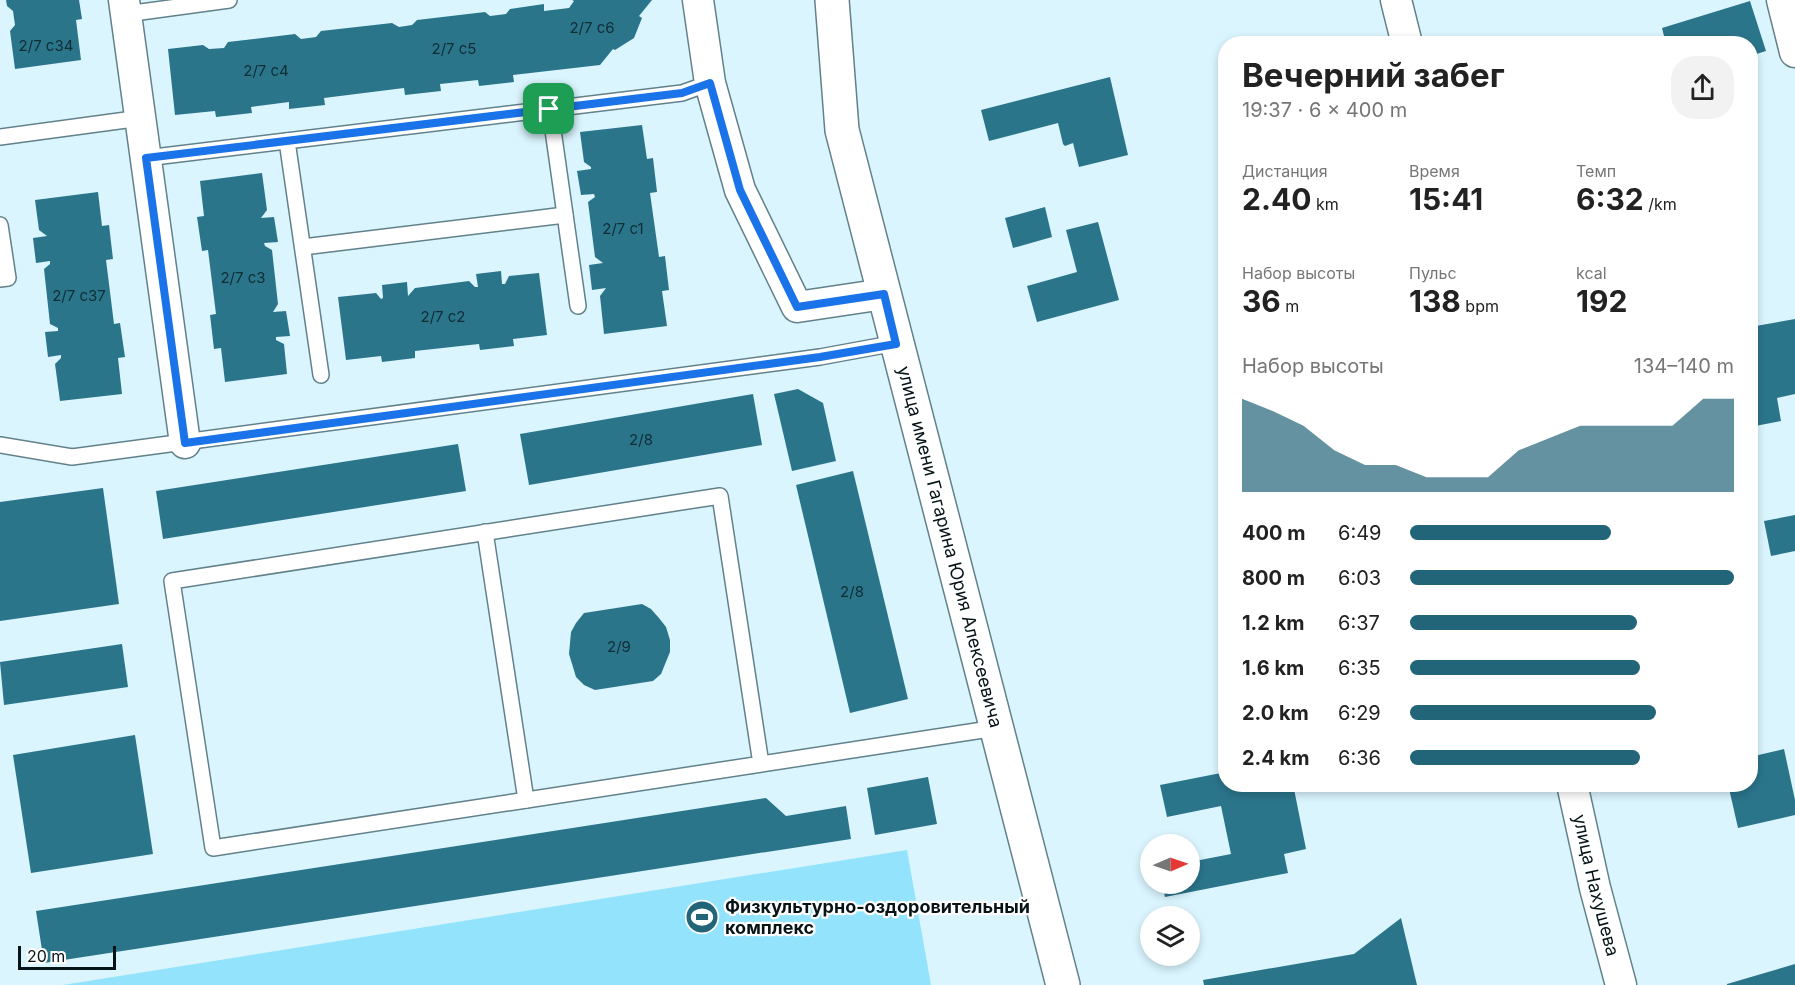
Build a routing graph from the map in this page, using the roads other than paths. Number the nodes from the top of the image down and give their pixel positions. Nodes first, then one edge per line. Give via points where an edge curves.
1 (229, 0) edge
2 (698, 0) edge
3 (832, 0) edge
4 (1396, 0) edge
5 (1782, 0) edge
6 (125, 7) edge
7 (1405, 36) edge
8 (1795, 52) edge
9 (710, 83) junction
10 (549, 109) junction
11 (141, 118) junction
12 (0, 137) edge
13 (287, 141) junction
14 (146, 158) junction
15 (565, 215) junction
16 (0, 225) edge
17 (303, 247) junction
18 (0, 279) edge
19 (884, 294) junction
20 (579, 306) dead end
21 (896, 344) junction
22 (321, 375) dead end
23 (185, 443) junction
24 (0, 445) edge
25 (484, 532) junction
26 (996, 728) junction
27 (761, 764) junction
28 (1574, 792) edge
29 (526, 800) junction
30 (1063, 985) edge
31 (1621, 985) edge

1 - 6 lane
2 - 9 street
3 - 19 street, улица имени Гагарина Юрия Алексеевича via 842,130
4 - 7 street
5 - 8 street
6 - 11 street
9 - 10 lane via 682,93
9 - 19 street via 740,190 797,307
10 - 13 lane
10 - 15 lane
11 - 12 lane
11 - 14 street
13 - 14 lane
13 - 17 lane
14 - 23 street
15 - 17 lane
15 - 20 lane
16 - 18 lane via 8,278
17 - 22 lane
19 - 21 street, улица имени Гагарина Юрия Алексеевича
21 - 23 lane
21 - 26 street, улица имени Гагарина Юрия Алексеевича
23 - 24 lane via 72,457
25 - 27 lane via 720,496
25 - 29 lane
25 - 29 lane via 172,581 209,825 213,848
26 - 27 lane
26 - 30 street, улица имени Гагарина Юрия Алексеевича
27 - 29 lane
28 - 31 street, улица Нахушева

